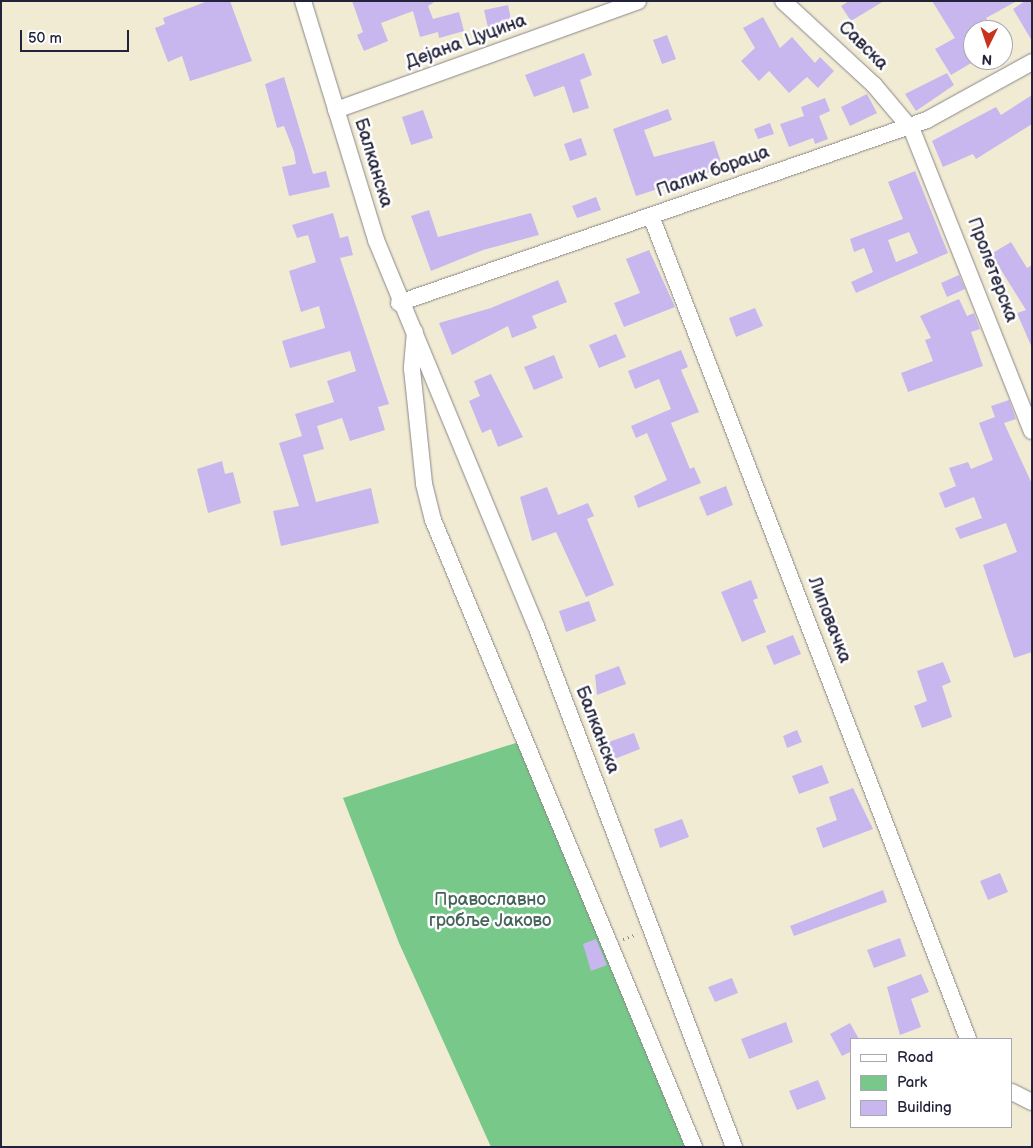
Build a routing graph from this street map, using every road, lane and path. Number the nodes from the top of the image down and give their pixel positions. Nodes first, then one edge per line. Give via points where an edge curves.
1 (302, 1) edge
2 (638, 1) edge
3 (783, 1) edge
4 (1032, 62) edge
5 (336, 110) junction
6 (909, 125) junction
7 (650, 216) junction
8 (400, 303) junction
9 (415, 332) junction
10 (1032, 432) edge
11 (652, 928) junction
12 (612, 943) junction
13 (968, 1038) edge
14 (1013, 1092) edge
15 (1032, 1102) edge
16 (694, 1147) edge
17 (734, 1147) edge

1 - 5 street, Балканска
2 - 5 street, Дејана Цуцина
3 - 6 street, Савска via 833,44
4 - 6 street, Палих бораца via 958,105
5 - 8 street, Балканска
6 - 7 street, Палих бораца
6 - 10 street, Пролетерска via 958,236
7 - 8 street, Палих бораца
7 - 13 street, Липовачка
8 - 9 street, Балканска
9 - 11 street, Балканска via 536,626
9 - 12 street via 412,369 428,502
11 - 12 path
11 - 17 street, Балканска
12 - 16 street
14 - 15 street

